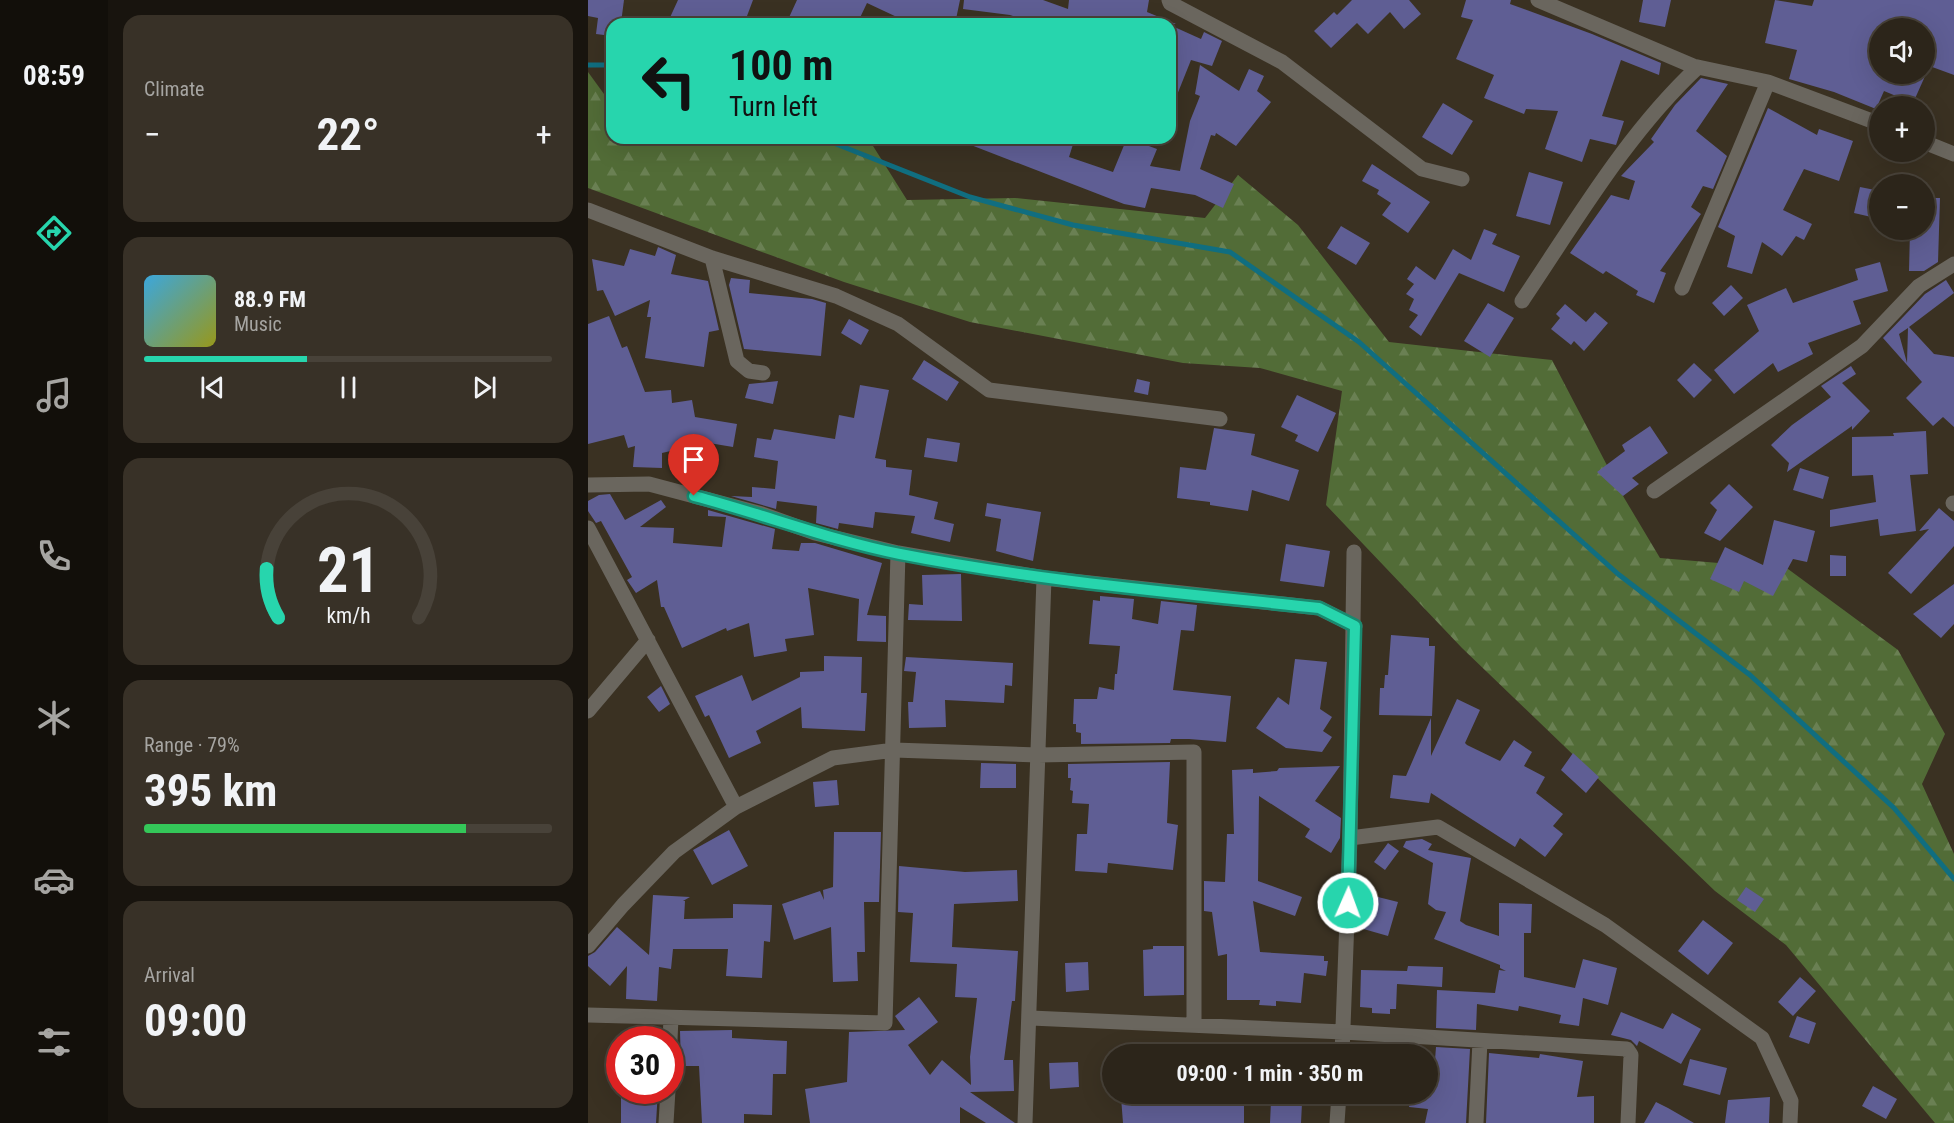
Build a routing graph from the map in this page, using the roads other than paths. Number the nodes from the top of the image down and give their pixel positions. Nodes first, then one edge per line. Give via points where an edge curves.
1 (1169, 0) edge
2 (1538, 0) edge
3 (1698, 67) junction
4 (1768, 82) junction
5 (1869, 120) edge
6 (1935, 146) edge
7 (1954, 152) edge
8 (1462, 179) dead end
9 (588, 210) edge
10 (712, 258) junction
11 (1954, 264) edge
12 (1682, 288) dead end
13 (1522, 301) dead end
14 (763, 373) dead end
15 (1220, 419) dead end
16 (588, 485) edge
17 (1654, 491) dead end
18 (588, 528) edge
19 (1354, 552) dead end
20 (898, 553) junction
21 (1044, 578) junction
22 (1355, 626) junction
23 (648, 640) junction
24 (588, 711) edge
25 (894, 750) junction
26 (1038, 755) junction
27 (736, 807) junction
28 (1350, 838) junction
29 (588, 946) edge
30 (588, 1015) edge
31 (671, 1018) junction
32 (1031, 1018) junction
33 (1194, 1025) junction
34 (671, 1026) edge
35 (1343, 1032) junction
36 (1480, 1041) junction
37 (1342, 1044) edge
38 (667, 1104) edge
39 (1338, 1104) edge
40 (666, 1123) edge
41 (1025, 1123) edge
42 (1337, 1123) edge
43 (1476, 1123) edge
44 (1628, 1123) edge
45 (1790, 1123) edge

1 - 8 street via 1282,62 1422,169
2 - 3 street
3 - 4 street
3 - 13 street via 1671,92 1598,187
4 - 5 street
4 - 12 street
6 - 7 street
9 - 10 street
10 - 14 street via 737,361 749,371
10 - 15 street via 836,296 898,324 989,390
11 - 17 street via 1919,286 1862,346
16 - 20 street via 649,484
18 - 23 street
19 - 22 street
20 - 21 street
20 - 25 street
21 - 22 street via 1319,608
21 - 26 street
22 - 28 street
23 - 24 street
23 - 27 street
25 - 26 street
25 - 27 street via 833,758
25 - 31 street via 885,1023
26 - 32 street
26 - 33 street via 1194,752
27 - 29 street via 674,852
28 - 35 street
28 - 45 street via 1437,827 1605,925 1762,1038 1791,1101
30 - 31 street
31 - 34 street
32 - 33 street
32 - 41 street
33 - 35 street
35 - 36 street
35 - 37 street
36 - 43 street
36 - 44 street via 1627,1049 1631,1055
38 - 40 street
39 - 42 street

